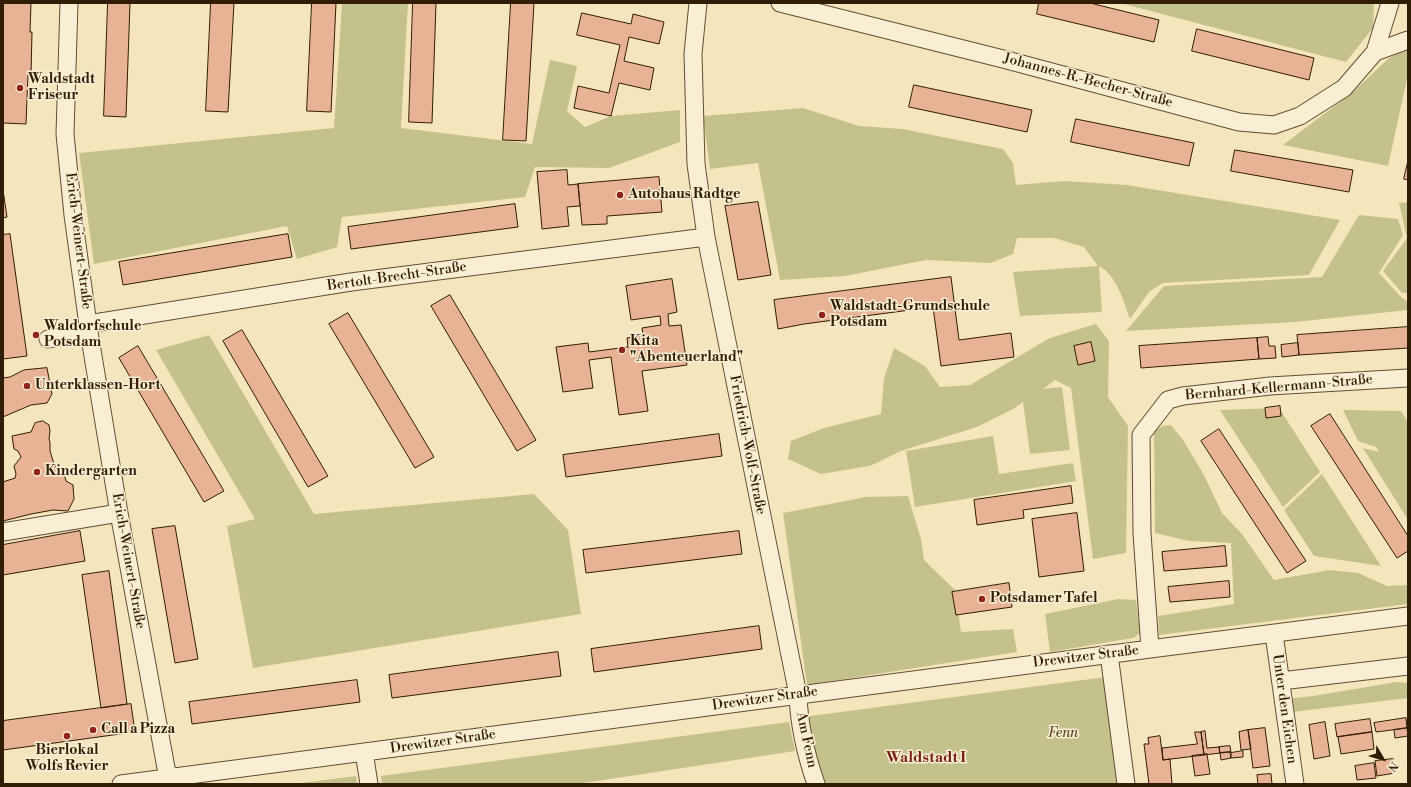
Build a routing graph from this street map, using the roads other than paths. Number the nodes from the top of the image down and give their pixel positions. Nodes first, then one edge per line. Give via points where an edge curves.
1 (69, 3) edge
2 (698, 3) edge
3 (780, 3) edge
4 (1390, 3) edge
5 (1408, 40) edge
6 (1375, 52) junction
7 (706, 237) junction
8 (88, 328) junction
9 (48, 339) dead end
10 (1408, 378) edge
11 (119, 512) junction
12 (3, 532) edge
13 (1408, 616) edge
14 (1274, 634) junction
15 (1150, 649) junction
16 (1109, 654) junction
17 (1408, 666) edge
18 (1281, 681) junction
19 (798, 695) junction
20 (364, 752) junction
21 (168, 781) edge
22 (121, 784) edge
23 (369, 784) edge
24 (816, 784) edge
25 (1126, 784) edge
26 (1295, 784) edge

1 - 8 street, Erich-Weinert-Straße via 65,134
2 - 7 street, Friedrich-Wolf-Straße via 693,54 696,164
3 - 6 street, Johannes-R.-Becher-Straße via 1003,58 1240,122 1274,125 1300,116 1344,88
4 - 6 street, Johannes-R.-Becher-Straße
5 - 6 street, Johannes-R.-Becher-Straße
7 - 8 street, Bertolt-Brecht-Straße via 351,282
7 - 19 street, Friedrich-Wolf-Straße
8 - 9 street, Bertolt-Brecht-Straße
8 - 11 street, Erich-Weinert-Straße
10 - 15 street, Bernhard-Kellermann-Straße via 1270,386 1168,400 1141,435 1142,533
11 - 12 street
11 - 21 street, Erich-Weinert-Straße
13 - 14 street, Drewitzer Straße
14 - 15 street, Drewitzer Straße
14 - 18 street, Unter den Eichen
15 - 16 street, Drewitzer Straße
16 - 19 street, Drewitzer Straße
16 - 25 street
17 - 18 street
18 - 26 street, Unter den Eichen
19 - 20 street, Drewitzer Straße
19 - 24 street, Am Fenn via 806,754
20 - 21 street, Drewitzer Straße
20 - 23 street
21 - 22 street, Drewitzer Straße

